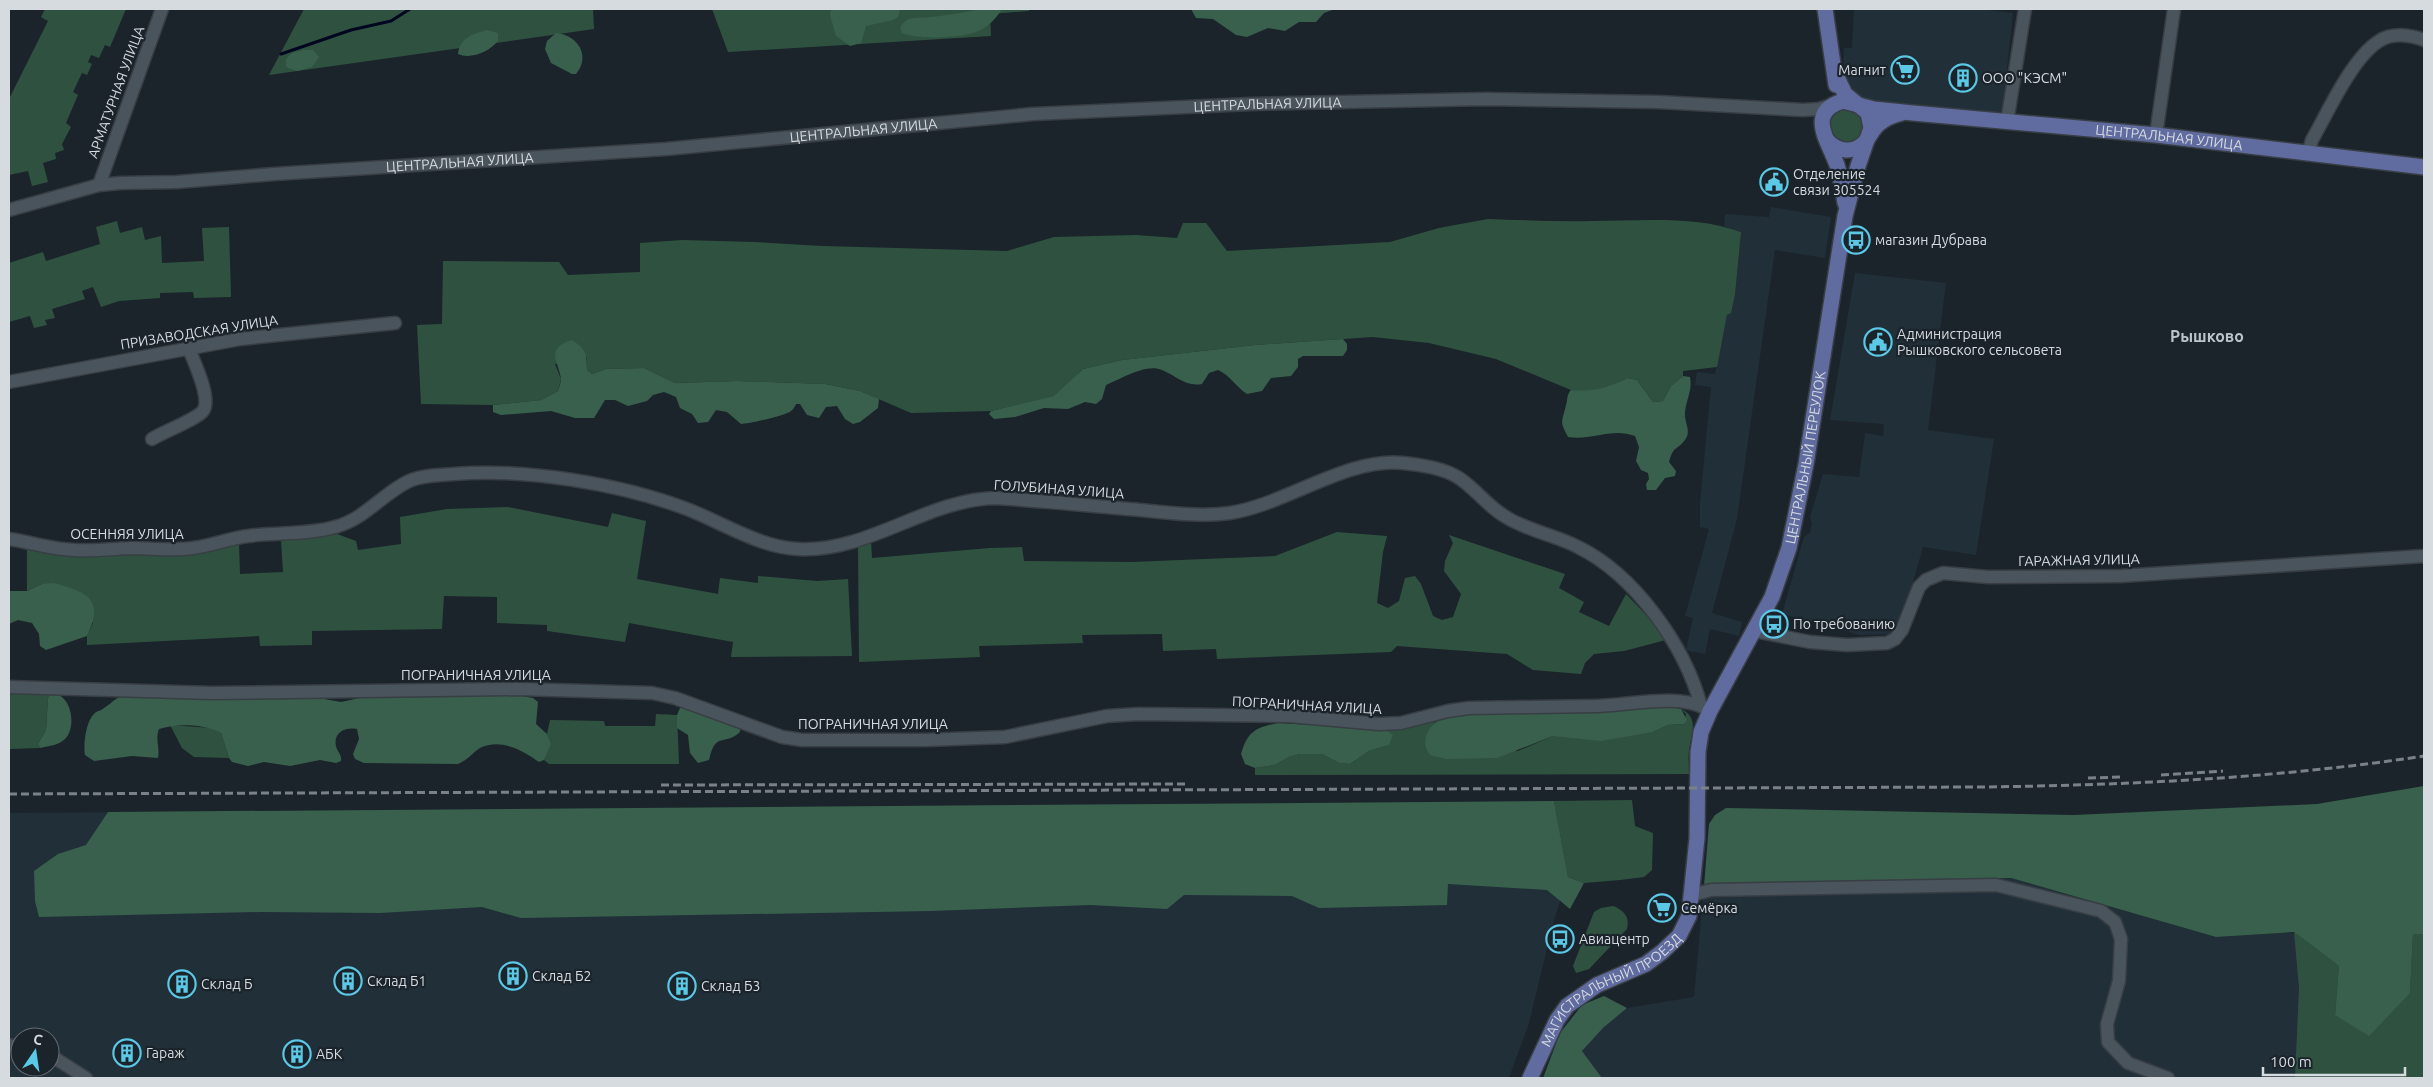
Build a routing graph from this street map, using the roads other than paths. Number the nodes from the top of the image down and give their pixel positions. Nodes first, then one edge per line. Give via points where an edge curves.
1 (162, 9) edge
2 (1825, 9) edge
3 (2025, 9) edge
4 (2174, 9) edge
5 (2424, 40) edge
6 (1836, 75) junction
7 (1832, 105) junction
8 (1860, 105) junction
9 (1803, 110) junction
10 (1913, 113) junction
11 (2007, 122) junction
12 (1824, 133) junction
13 (2156, 135) junction
14 (1868, 138) junction
15 (2308, 154) junction
16 (2424, 167) edge
17 (99, 185) junction
18 (9, 210) edge
19 (1845, 216) junction
20 (395, 323) dead end
21 (189, 349) junction
22 (9, 382) edge
23 (152, 439) dead end
24 (245, 536) joint
25 (9, 539) edge
26 (2424, 556) edge
27 (1755, 631) junction
28 (9, 687) edge
29 (1706, 708) junction
30 (1692, 894) junction
31 (60, 1061) edge
32 (86, 1078) edge
33 (1530, 1078) edge
34 (2168, 1078) edge

1 - 17 street, АРМАТУРНАЯ УЛИЦА
2 - 6 main road
3 - 11 street
4 - 13 street
5 - 15 street via 2408,34 2380,40 2357,62 2312,140
6 - 7 main road
6 - 8 main road via 1844,94
7 - 8 main road via 1843,101
7 - 9 street, ЦЕНТРАЛЬНАЯ УЛИЦА
7 - 12 main road via 1825,112
8 - 10 main road
8 - 14 main road via 1870,118
9 - 12 street via 1816,116
9 - 17 street, ЦЕНТРАЛЬНАЯ УЛИЦА via 1723,105 1477,100 1251,104 1043,114 656,149
10 - 11 main road, ЦЕНТРАЛЬНАЯ УЛИЦА
10 - 14 main road via 1886,118
11 - 13 main road, ЦЕНТРАЛЬНАЯ УЛИЦА
12 - 14 main road via 1834,147 1848,150 1857,148
12 - 19 main road via 1838,166
13 - 15 main road, ЦЕНТРАЛЬНАЯ УЛИЦА
14 - 19 main road
15 - 16 main road, ЦЕНТРАЛЬНАЯ УЛИЦА
17 - 18 street, ЦЕНТРАЛЬНАЯ УЛИЦА
19 - 27 main road, ЦЕНТРАЛЬНЫЙ ПЕРЕУЛОК via 1794,525 1778,580
20 - 21 street, ПРИЗАВОДСКАЯ УЛИЦА via 240,339
21 - 22 street, ПРИЗАВОДСКАЯ УЛИЦА
21 - 23 street via 206,395 206,407 199,415
24 - 25 street, ОСЕННЯЯ УЛИЦА via 189,549 74,550
24 - 29 street, ГОЛУБИНАЯ УЛИЦА via 302,533 335,527 354,521 396,488 412,480 458,473 517,474 632,492 690,510 755,539 798,549 823,548 856,540 940,508 982,498 1181,514 1230,513 1364,466 1404,463 1459,477 1498,513 1577,546 1602,561 1639,597 1668,633
26 - 27 street, ГАРАЖНАЯ УЛИЦА via 2121,576 1943,573 1919,586 1902,630 1887,643 1828,643
27 - 29 main road, ЦЕНТРАЛЬНЫЙ ПЕРЕУЛОК via 1723,686
28 - 29 street, ПОГРАНИЧНАЯ УЛИЦА via 212,693 519,689 652,693 792,739 1005,737 1107,716 1138,714 1289,716 1379,724 1401,723 1469,708 1660,702
29 - 30 main road, МАГИСТРАЛЬНЫЙ ПРОЕЗД via 1699,742
30 - 33 main road, МАГИСТРАЛЬНЫЙ ПРОЕЗД via 1685,926 1662,952 1638,967 1597,985 1567,1006
30 - 34 street via 1711,890 1996,885 2101,911 2116,922 2121,939 2119,981 2107,1024 2108,1042 2128,1063
31 - 32 street

